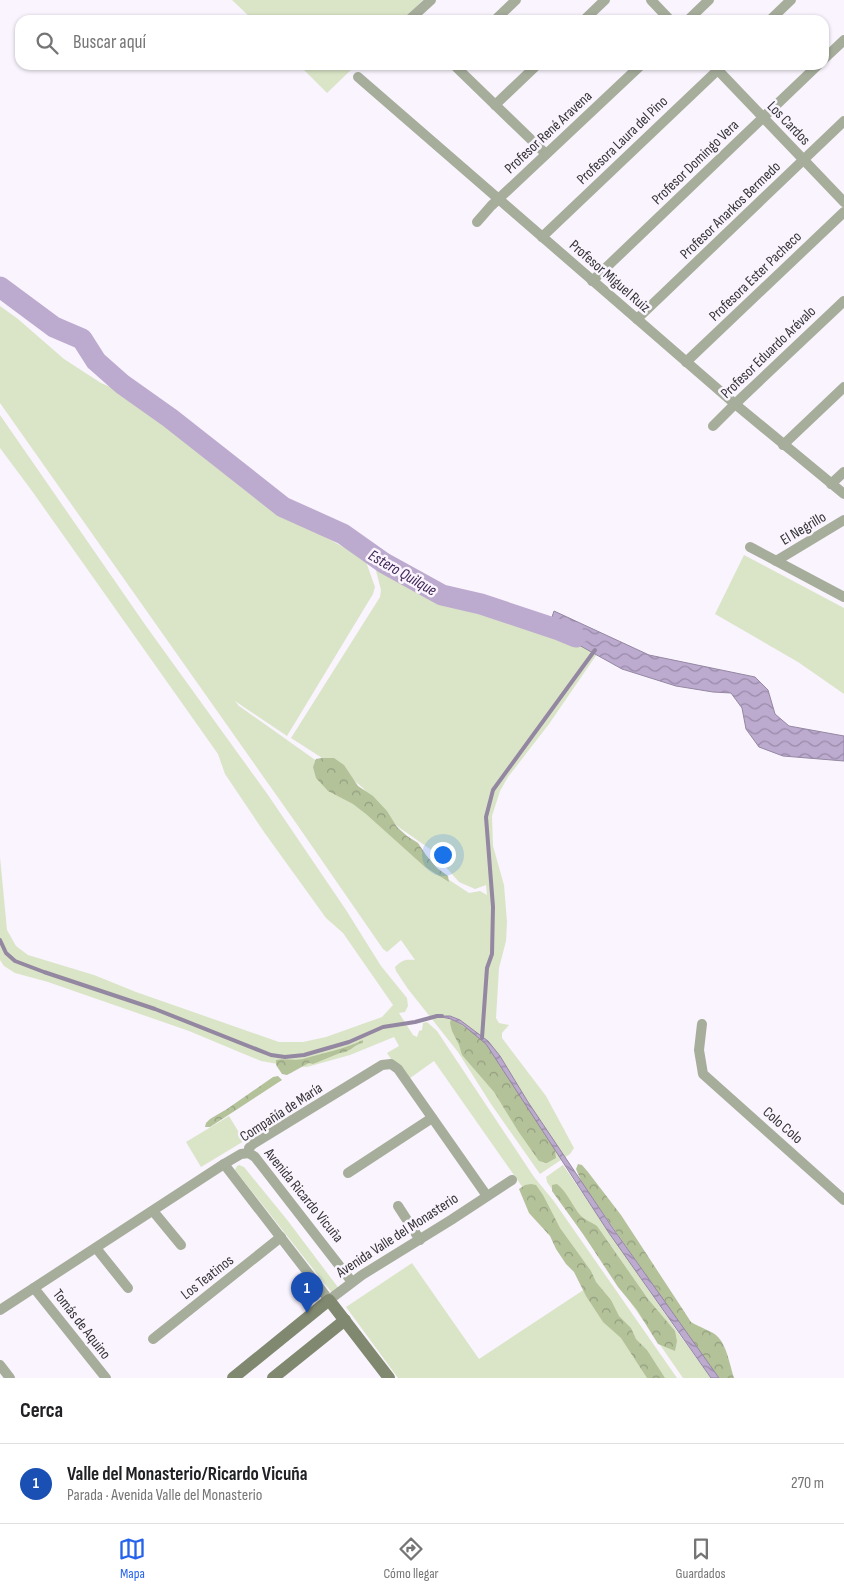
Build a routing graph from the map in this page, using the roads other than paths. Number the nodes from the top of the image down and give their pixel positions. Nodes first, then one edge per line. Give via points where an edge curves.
1 (430, 0) edge
2 (516, 0) edge
3 (605, 0) edge
4 (651, 0) edge
5 (709, 0) edge
6 (791, 0) edge
7 (414, 15) edge
8 (500, 15) edge
9 (589, 15) edge
10 (665, 15) edge
11 (693, 15) edge
12 (775, 15) edge
13 (844, 40) edge
14 (829, 55) edge
15 (459, 70) edge
16 (532, 70) edge
17 (636, 70) edge
18 (715, 70) edge
19 (721, 70) edge
20 (813, 70) edge
21 (358, 77) dead end
22 (495, 105) junction
23 (763, 117) junction
24 (844, 121) edge
25 (546, 154) junction
26 (804, 160) junction
27 (498, 199) junction
28 (844, 202) edge
29 (844, 212) edge
30 (477, 222) dead end
31 (542, 237) junction
32 (592, 281) junction
33 (844, 300) edge
34 (637, 319) junction
35 (686, 362) junction
36 (844, 387) edge
37 (735, 404) junction
38 (714, 426) dead end
39 (783, 445) junction
40 (844, 472) edge
41 (831, 484) junction
42 (844, 494) edge
43 (844, 520) edge
44 (750, 546) dead end
45 (776, 561) junction
46 (844, 598) edge
47 (702, 1024) dead end
48 (432, 1118) junction
49 (249, 1152) junction
50 (224, 1164) junction
51 (348, 1173) dead end
52 (512, 1180) dead end
53 (487, 1196) junction
54 (844, 1200) edge
55 (398, 1206) dead end
56 (154, 1211) junction
57 (281, 1238) junction
58 (420, 1240) junction
59 (181, 1245) dead end
60 (96, 1248) junction
61 (352, 1282) junction
62 (34, 1288) junction
63 (128, 1288) dead end
64 (329, 1300) junction
65 (0, 1310) edge
66 (345, 1320) junction
67 (153, 1339) dead end
68 (0, 1365) edge
69 (104, 1377) edge
70 (10, 1378) edge
71 (233, 1378) edge
72 (273, 1378) edge
73 (389, 1378) edge

1 - 7 street
2 - 8 street
3 - 9 street
4 - 10 street
5 - 11 street
6 - 12 street
13 - 14 street
15 - 22 street
16 - 22 street
17 - 25 street, Profesor René Aravena
18 - 31 street, Profesora Laura del Pino
19 - 23 street, Los Cardos
20 - 23 street, Profesor Domingo Vera
21 - 27 street, Profesor Miguel Ruiz
22 - 25 street
23 - 26 street, Los Cardos
23 - 32 street, Profesor Domingo Vera
24 - 26 street, Profesor Anarkos Bermedo
25 - 27 street, Profesor René Aravena
26 - 28 street, Los Cardos
26 - 34 street, Profesor Anarkos Bermedo
27 - 30 street, Profesor René Aravena
27 - 31 street, Profesor Miguel Ruiz
29 - 35 street, Profesora Ester Pacheco
31 - 32 street, Profesor Miguel Ruiz
32 - 34 street, Profesor Miguel Ruiz
33 - 37 street, Profesor Eduardo Arévalo
34 - 35 street, Profesor Miguel Ruiz
35 - 37 street, Profesor Miguel Ruiz
36 - 39 street
37 - 38 street, Profesor Eduardo Arévalo
37 - 39 street, Profesor Miguel Ruiz
39 - 41 street, Profesor Miguel Ruiz
40 - 41 street
41 - 42 street, Profesor Miguel Ruiz
43 - 45 street, El Negrillo
44 - 45 street
45 - 46 street
47 - 54 street, Colo Colo via 699,1050 703,1074
48 - 49 street, Compañía de María via 398,1069 385,1064 253,1144
48 - 51 street
48 - 53 street, Compañía de María
49 - 50 street, Compañía de María
49 - 61 street, Avenida Ricardo Vicuña
50 - 56 street, Compañía de María
50 - 57 street
52 - 53 street, Avenida Valle del Monasterio
53 - 58 street, Avenida Valle del Monasterio
55 - 58 street
56 - 59 street
56 - 60 street, Compañía de María
57 - 64 street
57 - 67 street, Los Teatinos
58 - 61 street, Avenida Valle del Monasterio
60 - 62 street, Compañía de María
60 - 63 street
61 - 64 street, Avenida Valle del Monasterio
62 - 65 street, Compañía de María
62 - 69 street, Tomás de Aquino
64 - 66 street
64 - 71 street, Avenida Valle del Monasterio
66 - 72 street
66 - 73 street
68 - 70 street

